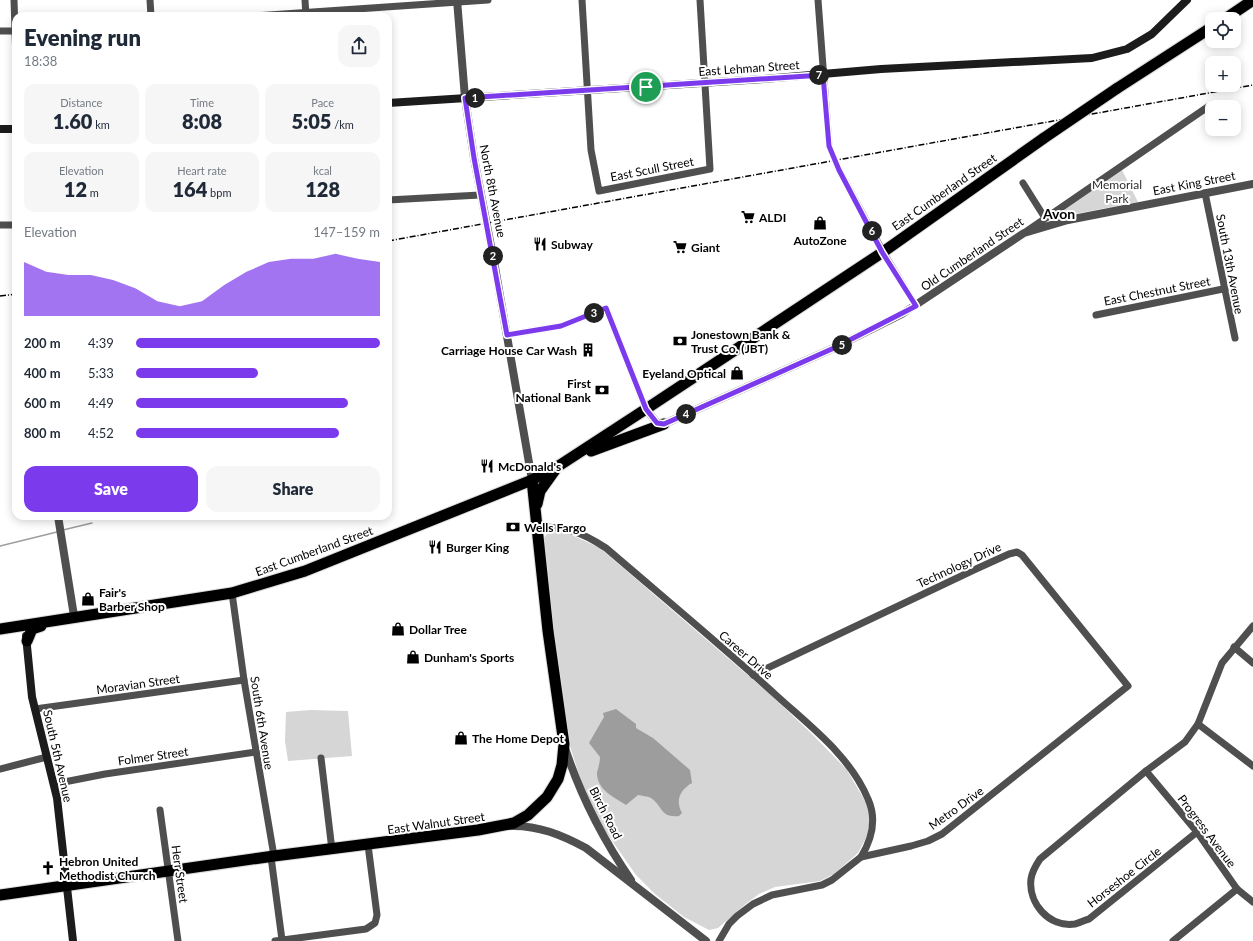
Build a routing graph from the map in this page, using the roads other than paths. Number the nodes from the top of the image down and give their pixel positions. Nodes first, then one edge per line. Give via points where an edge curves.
1 (14, 0) edge
2 (150, 0) edge
3 (305, 0) edge
4 (488, 0) edge
5 (582, 0) edge
6 (700, 0) edge
7 (818, 0) edge
8 (1188, 0) edge
9 (1253, 0) edge
10 (457, 1) edge
11 (14, 12) edge
12 (151, 12) edge
13 (306, 12) edge
14 (329, 12) edge
15 (1235, 12) edge
16 (0, 31) edge
17 (12, 31) edge
18 (1205, 32) edge
19 (823, 75) junction
20 (705, 83) junction
21 (588, 91) junction
22 (465, 98) junction
23 (392, 103) edge
24 (1205, 109) edge
25 (0, 129) edge
26 (12, 129) edge
27 (1023, 182) dead end
28 (1253, 184) edge
29 (1205, 193) junction
30 (480, 195) junction
31 (392, 200) edge
32 (1045, 218) junction
33 (0, 225) edge
34 (12, 225) edge
35 (1024, 233) junction
36 (882, 252) junction
37 (1223, 289) junction
38 (916, 306) junction
39 (1096, 315) dead end
40 (507, 335) junction
41 (1235, 338) dead end
42 (646, 409) junction
43 (664, 424) junction
44 (571, 458) junction
45 (560, 465) junction
46 (532, 480) junction
47 (536, 512) junction
48 (59, 520) edge
49 (537, 526) junction
50 (232, 593) junction
51 (74, 616) junction
52 (26, 624) junction
53 (1253, 626) edge
54 (0, 629) edge
55 (27, 641) junction
56 (1234, 647) junction
57 (1253, 663) edge
58 (753, 675) junction
59 (244, 680) junction
60 (1128, 686) joint
61 (35, 709) junction
62 (1198, 724) junction
63 (564, 744) junction
64 (256, 752) junction
65 (47, 757) junction
66 (321, 758) dead end
67 (1253, 766) edge
68 (0, 769) edge
69 (1146, 771) junction
70 (54, 784) junction
71 (160, 810) dead end
72 (502, 826) junction
73 (1197, 832) junction
74 (368, 845) junction
75 (332, 850) junction
76 (272, 856) junction
77 (861, 857) junction
78 (169, 872) junction
79 (66, 884) junction
80 (636, 887) junction
81 (1237, 889) junction
82 (0, 895) edge
83 (1253, 902) edge
84 (73, 941) edge
85 (178, 941) edge
86 (278, 941) edge
87 (706, 941) edge
88 (719, 941) edge
89 (1173, 941) edge

1 - 11 street
2 - 12 street
3 - 13 street
4 - 10 street
5 - 21 street
6 - 20 street
7 - 19 street
8 - 19 main road, East Lehman Street via 1152,34 1127,50 1092,58 881,69
9 - 15 highway
10 - 14 street
10 - 22 street, North 8th Avenue
16 - 17 street
18 - 36 highway, East Cumberland Street, bridge via 1044,138
19 - 20 main road, East Lehman Street
19 - 36 street via 829,146
20 - 21 main road, East Lehman Street
20 - 21 street, East Scull Street via 710,169 599,191 591,150
21 - 22 main road, East Lehman Street
22 - 23 main road, East Lehman Street
22 - 30 street, North 8th Avenue
24 - 32 street, Old Cumberland Street
25 - 26 main road
27 - 32 street
28 - 29 street, East King Street
29 - 35 street, East King Street via 1068,220
29 - 37 street, South 13th Avenue
30 - 31 street
30 - 40 street, North 8th Avenue
32 - 35 street, Old Cumberland Street
33 - 34 street
35 - 38 street, Old Cumberland Street
36 - 38 street
36 - 42 highway, East Cumberland Street
37 - 39 street, East Chestnut Street
37 - 41 street, South 13th Avenue
38 - 43 street, Old Cumberland Street via 834,348
40 - 42 street via 561,326 606,308
40 - 46 street, North 8th Avenue
42 - 43 street via 657,423
42 - 44 highway, East Cumberland Street
43 - 44 highway
44 - 45 highway, East Cumberland Street
45 - 46 highway, East Cumberland Street
45 - 47 highway via 540,491
46 - 47 highway, East Walnut Street
46 - 50 highway, East Cumberland Street via 305,571
47 - 49 highway, East Walnut Street
48 - 51 street
49 - 58 street, Career Drive via 574,530 606,548
49 - 63 highway, East Walnut Street
50 - 51 highway, East Cumberland Street
50 - 59 street, South 6th Avenue
51 - 52 highway, East Cumberland Street
51 - 55 highway via 69,621 36,627 29,633
52 - 54 highway, East Cumberland Street
52 - 55 main road, South 5th Avenue
53 - 56 street
55 - 61 main road, South 5th Avenue
56 - 57 street
56 - 62 street via 1222,663
58 - 60 street, Technology Drive via 995,560 1017,552
58 - 77 street, Career Drive via 838,753 859,780 869,800 873,821 868,845
59 - 61 street, Moravian Street
59 - 64 street, South 6th Avenue
60 - 77 street, Metro Drive via 942,834 911,846
61 - 65 main road, South 5th Avenue
62 - 67 street
62 - 69 street via 1185,742
63 - 72 highway, East Walnut Street via 558,779 547,797 528,816
63 - 80 street, Birch Road via 596,826
64 - 70 street, Folmer Street
64 - 76 street, South 6th Avenue
65 - 68 street
65 - 70 main road, South 5th Avenue
66 - 75 street
69 - 73 street, Progress Avenue
69 - 73 street, Horseshoe Circle via 1040,859 1031,878 1033,898 1040,911 1060,923 1074,924 1090,919
70 - 79 main road, South 5th Avenue
71 - 78 street, Herr Street
72 - 74 highway, East Walnut Street
72 - 80 street, Birch Road via 522,826 569,838
73 - 81 street, Progress Avenue
74 - 75 highway, East Walnut Street
74 - 86 street via 377,915 374,923 366,929
75 - 76 highway, East Walnut Street
76 - 78 highway, East Walnut Street
76 - 86 street, South 6th Avenue
77 - 88 street, Metro Drive via 822,885 772,895 753,904 729,924
78 - 79 highway, East Walnut Street
78 - 85 street, Herr Street
79 - 82 highway, East Walnut Street
79 - 84 main road, South 5th Avenue
80 - 87 street, Birch Road
81 - 83 street, Progress Avenue
81 - 89 street

